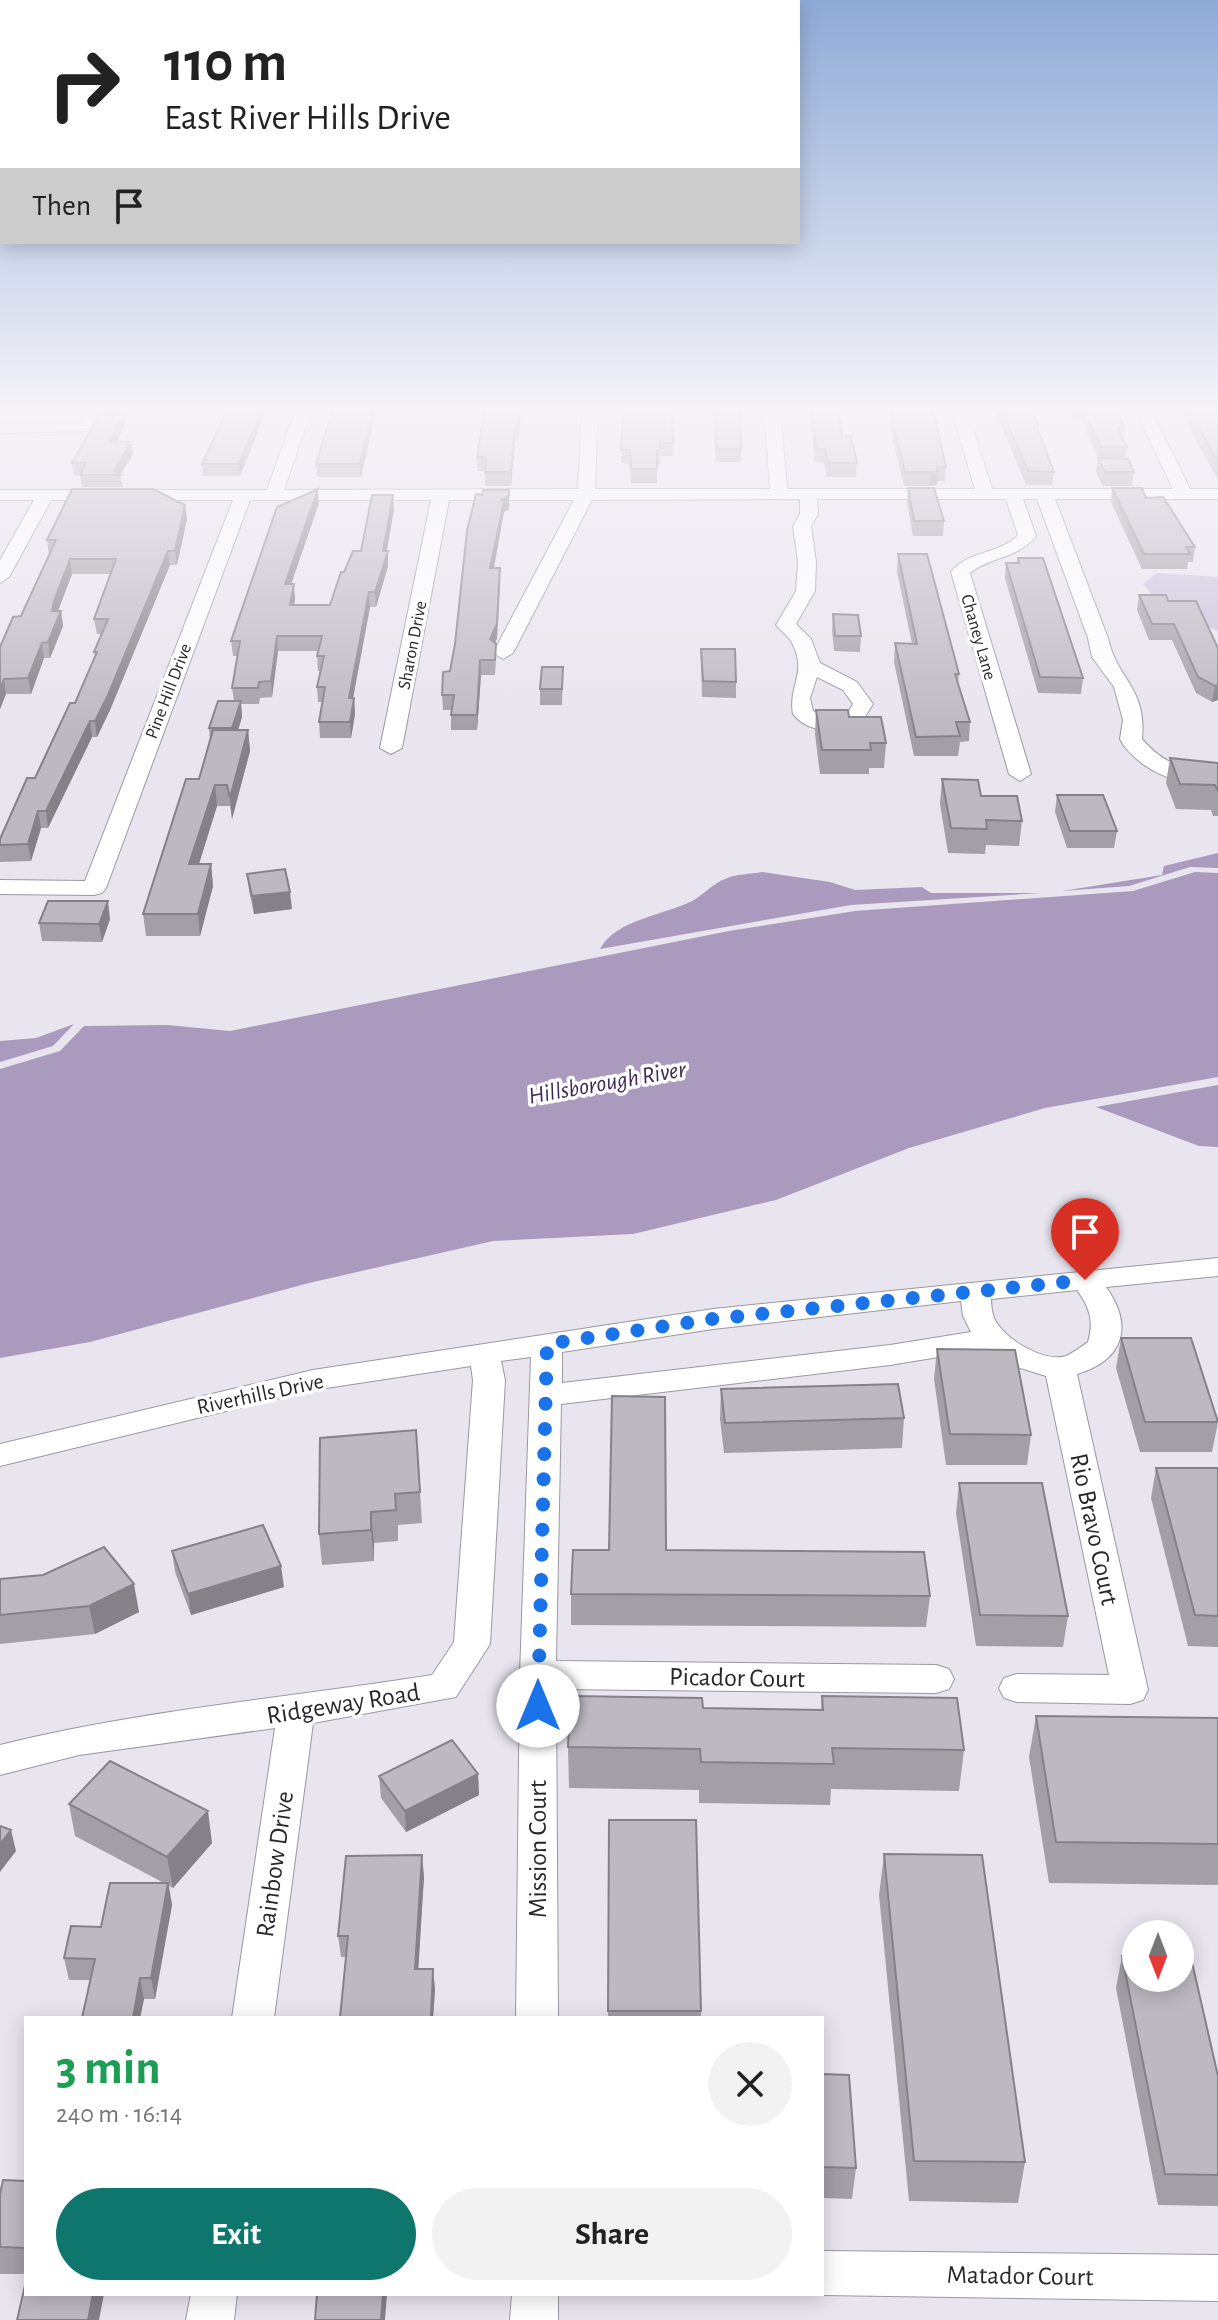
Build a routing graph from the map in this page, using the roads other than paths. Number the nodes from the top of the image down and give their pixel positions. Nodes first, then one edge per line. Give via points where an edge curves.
1 (34, 514) edge
2 (236, 514) edge
3 (437, 514) edge
4 (575, 514) edge
5 (809, 514) edge
6 (1020, 514) edge
7 (1052, 514) edge
8 (0, 577) edge
9 (503, 653) dead end
10 (811, 666) dead end
11 (391, 748) dead end
12 (1020, 774) dead end
13 (1218, 778) edge
14 (0, 887) edge
15 (1218, 1267) edge
16 (1085, 1280) junction
17 (975, 1291) junction
18 (994, 1338) junction
19 (535, 1346) junction
20 (484, 1354) junction
21 (1060, 1367) junction
22 (546, 1395) junction
23 (0, 1455) edge
24 (538, 1675) junction
25 (936, 1679) dead end
26 (1017, 1688) dead end
27 (296, 1711) junction
28 (0, 1760) edge
29 (253, 2016) edge
30 (537, 2016) edge
31 (824, 2273) edge
32 (1218, 2278) edge
33 (214, 2296) edge
34 (535, 2296) edge
35 (210, 2320) edge
36 (534, 2320) edge

1 - 8 street
2 - 14 street, Pine Hill Drive via 94,888
3 - 11 street, Sharon Drive
4 - 9 street
5 - 10 street via 802,526 807,555 804,596 788,613 786,625 801,639
6 - 12 street, Chaney Lane via 1027,536 1021,546 969,561 960,572
7 - 13 street via 1098,648 1124,687 1135,746 1173,774 1197,781
15 - 16 street, Riverhills Drive
16 - 17 street, Riverhills Drive
16 - 21 street via 1106,1307 1109,1327 1102,1348
17 - 18 street via 979,1317
17 - 19 street, Riverhills Drive via 713,1319
18 - 21 street via 1021,1358
18 - 22 street
19 - 20 street, Riverhills Drive
19 - 22 street, Mission Court
20 - 23 street, Riverhills Drive via 313,1380
20 - 27 street, Ridgeway Road via 489,1380 472,1644 443,1687
21 - 26 street, Rio Bravo Court via 1130,1690
22 - 24 street, Mission Court
24 - 25 street, Picador Court
24 - 30 street, Mission Court
27 - 28 street, Ridgeway Road via 79,1740
27 - 29 street, Rainbow Drive
31 - 32 street, Matador Court
33 - 35 street
34 - 36 street

